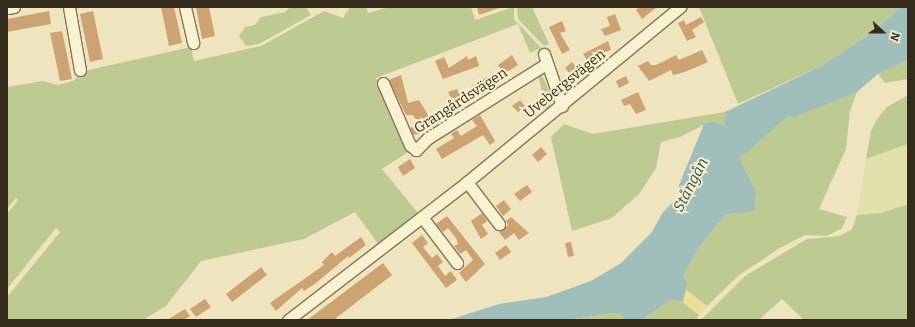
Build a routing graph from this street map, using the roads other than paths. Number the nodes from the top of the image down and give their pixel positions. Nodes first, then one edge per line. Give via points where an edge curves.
1 (14, 7) edge
2 (69, 7) edge
3 (185, 7) edge
4 (680, 7) edge
5 (7, 8) edge
6 (193, 43) dead end
7 (80, 70) dead end
8 (383, 83) dead end
9 (562, 106) junction
10 (467, 182) junction
11 (422, 217) junction
12 (499, 224) dead end
13 (457, 263) dead end
14 (288, 320) edge

1 - 5 street
2 - 7 street
3 - 6 street
4 - 9 street, Uvebergsvägen
8 - 9 street, Grangårdsvägen via 410,145 416,150 428,138 545,59
9 - 10 street, Uvebergsvägen
10 - 11 street, Uvebergsvägen
10 - 12 street
11 - 13 street
11 - 14 street, Uvebergsvägen

